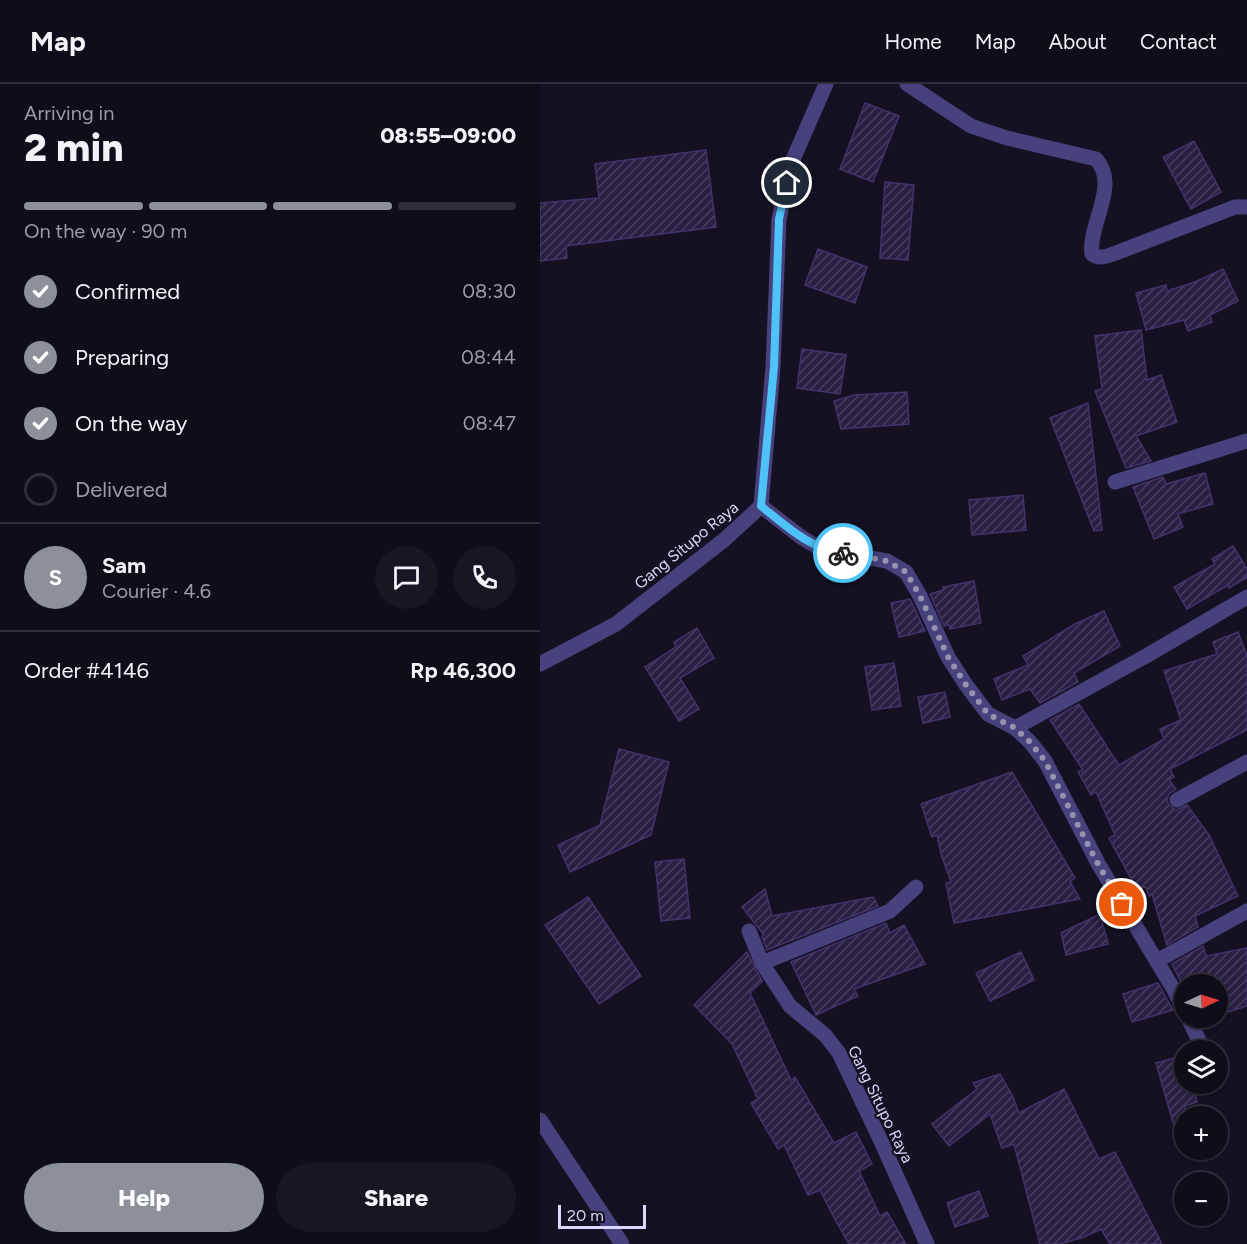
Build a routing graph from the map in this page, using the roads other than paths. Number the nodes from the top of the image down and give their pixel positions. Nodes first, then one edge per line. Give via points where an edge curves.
1 (826, 84) edge
2 (907, 84) edge
3 (1247, 207) edge
4 (1247, 441) edge
5 (1115, 482) dead end
6 (761, 506) junction
7 (1247, 597) edge
8 (540, 664) edge
9 (1015, 728) junction
10 (1247, 762) edge
11 (1178, 800) dead end
12 (916, 887) dead end
13 (1247, 911) edge
14 (749, 931) dead end
15 (1157, 962) junction
16 (762, 963) junction
17 (1174, 990) edge
18 (540, 1120) edge
19 (622, 1244) edge
20 (927, 1244) edge

1 - 6 street via 791,164 779,219 774,367
2 - 3 street via 971,126 1096,159 1103,170 1104,183 1092,238 1092,254 1096,257 1235,207
4 - 5 street
6 - 8 street, Gang Situpo Raya via 724,540 616,624
6 - 9 street, Gang Situpo Raya via 816,546 887,561 906,572 966,685 988,714
7 - 9 street
9 - 15 street, Gang Situpo Raya via 1045,761 1099,866
10 - 11 street
12 - 16 street via 890,911
13 - 15 street
14 - 16 street, Gang Situpo Raya
15 - 17 street, Gang Situpo Raya
16 - 20 street, Gang Situpo Raya via 789,1006 825,1035 839,1053
18 - 19 street

